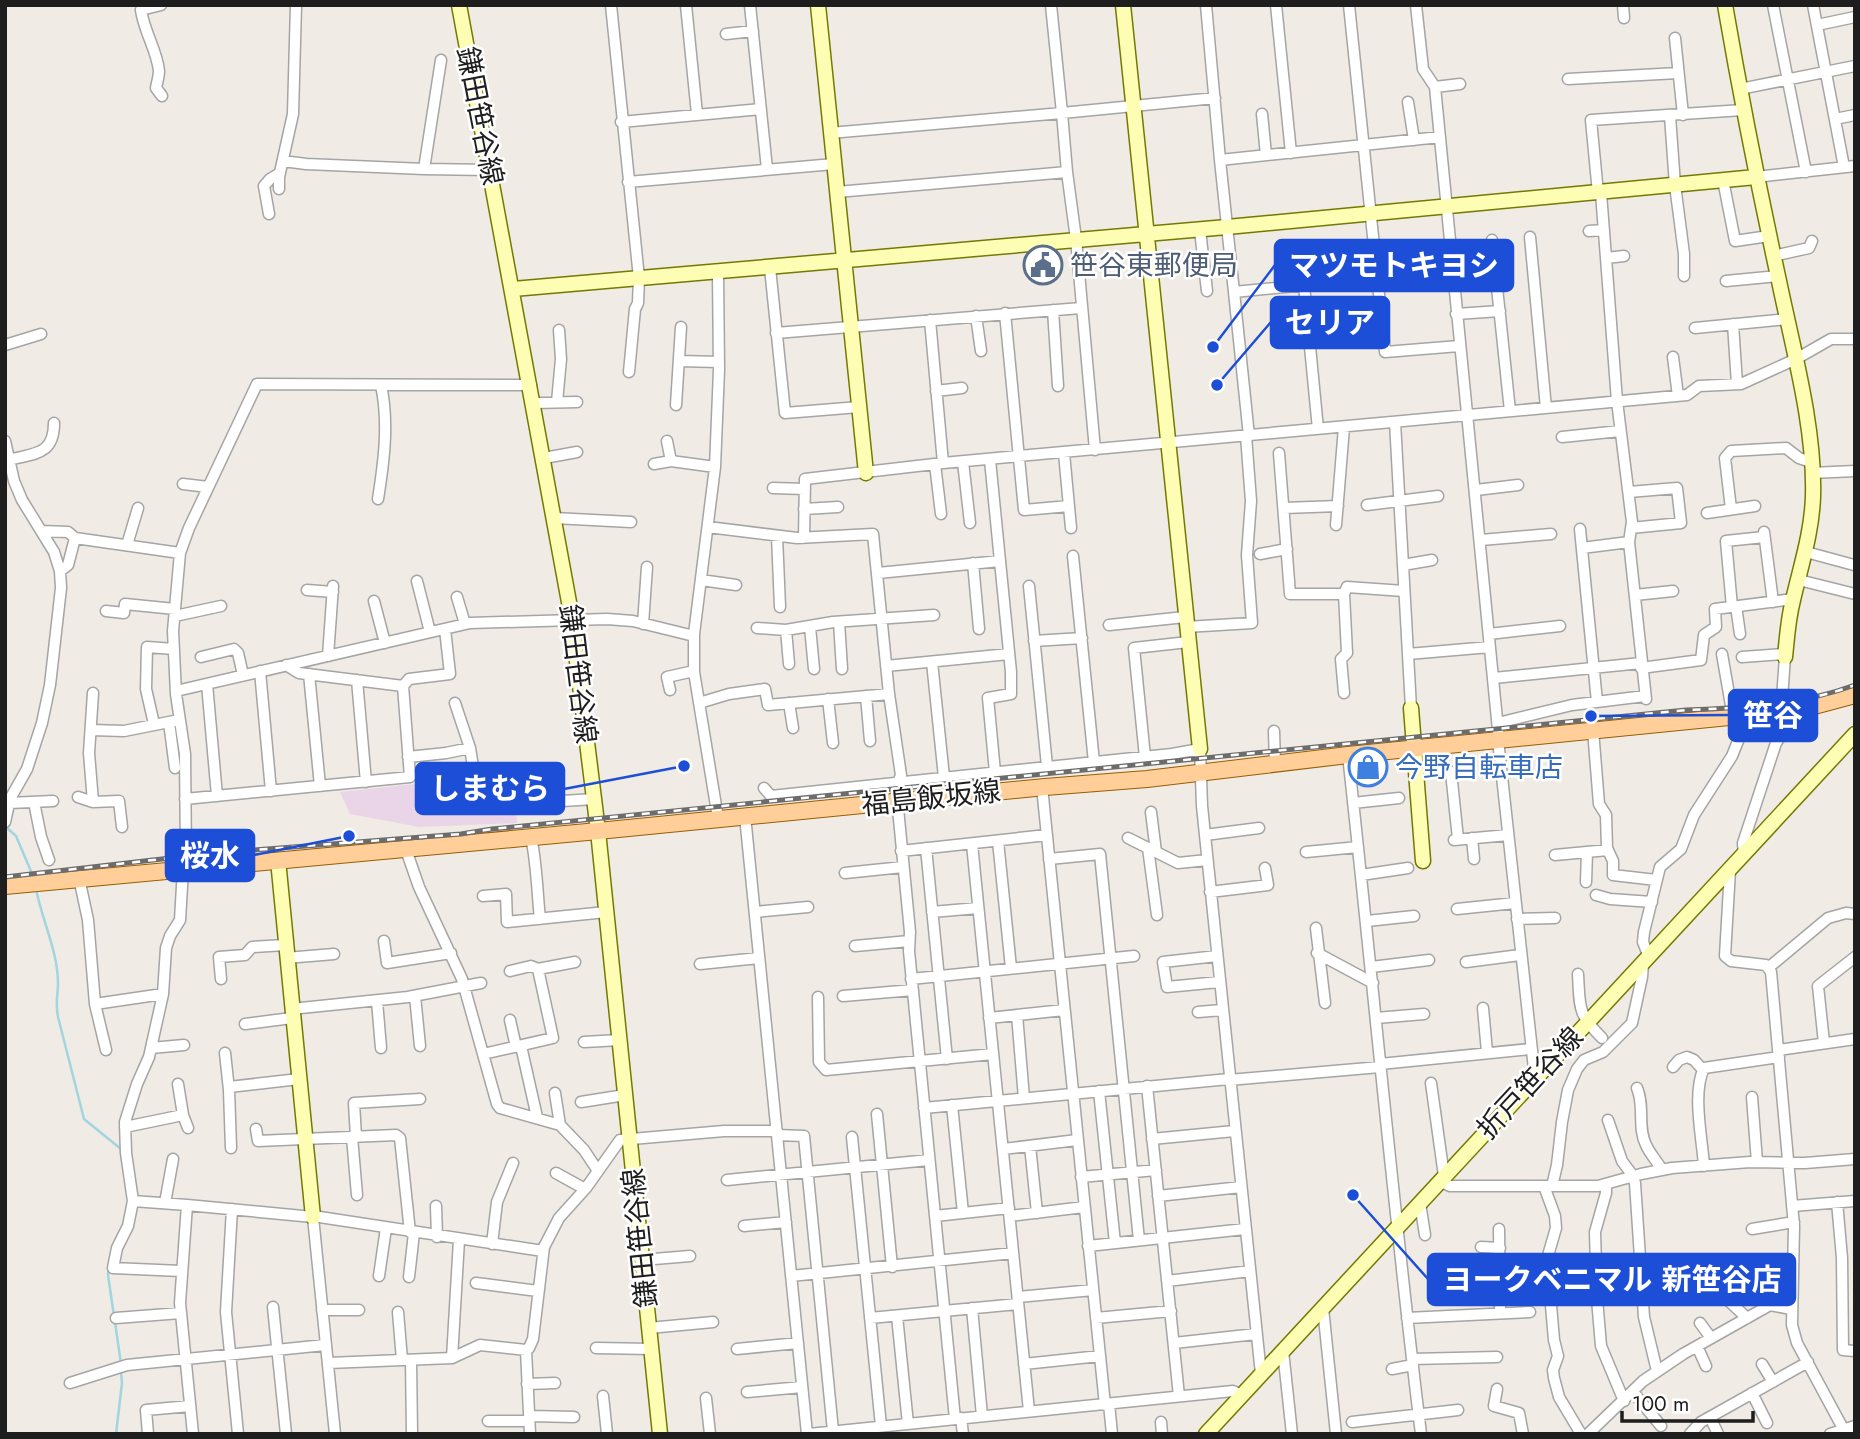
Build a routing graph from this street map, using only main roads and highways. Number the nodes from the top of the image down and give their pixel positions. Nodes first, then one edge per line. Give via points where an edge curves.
1 (1855, 695) edge
2 (5, 886) edge

1 - 2 main road, 福島飯坂線 via 1799,710 1200,773

